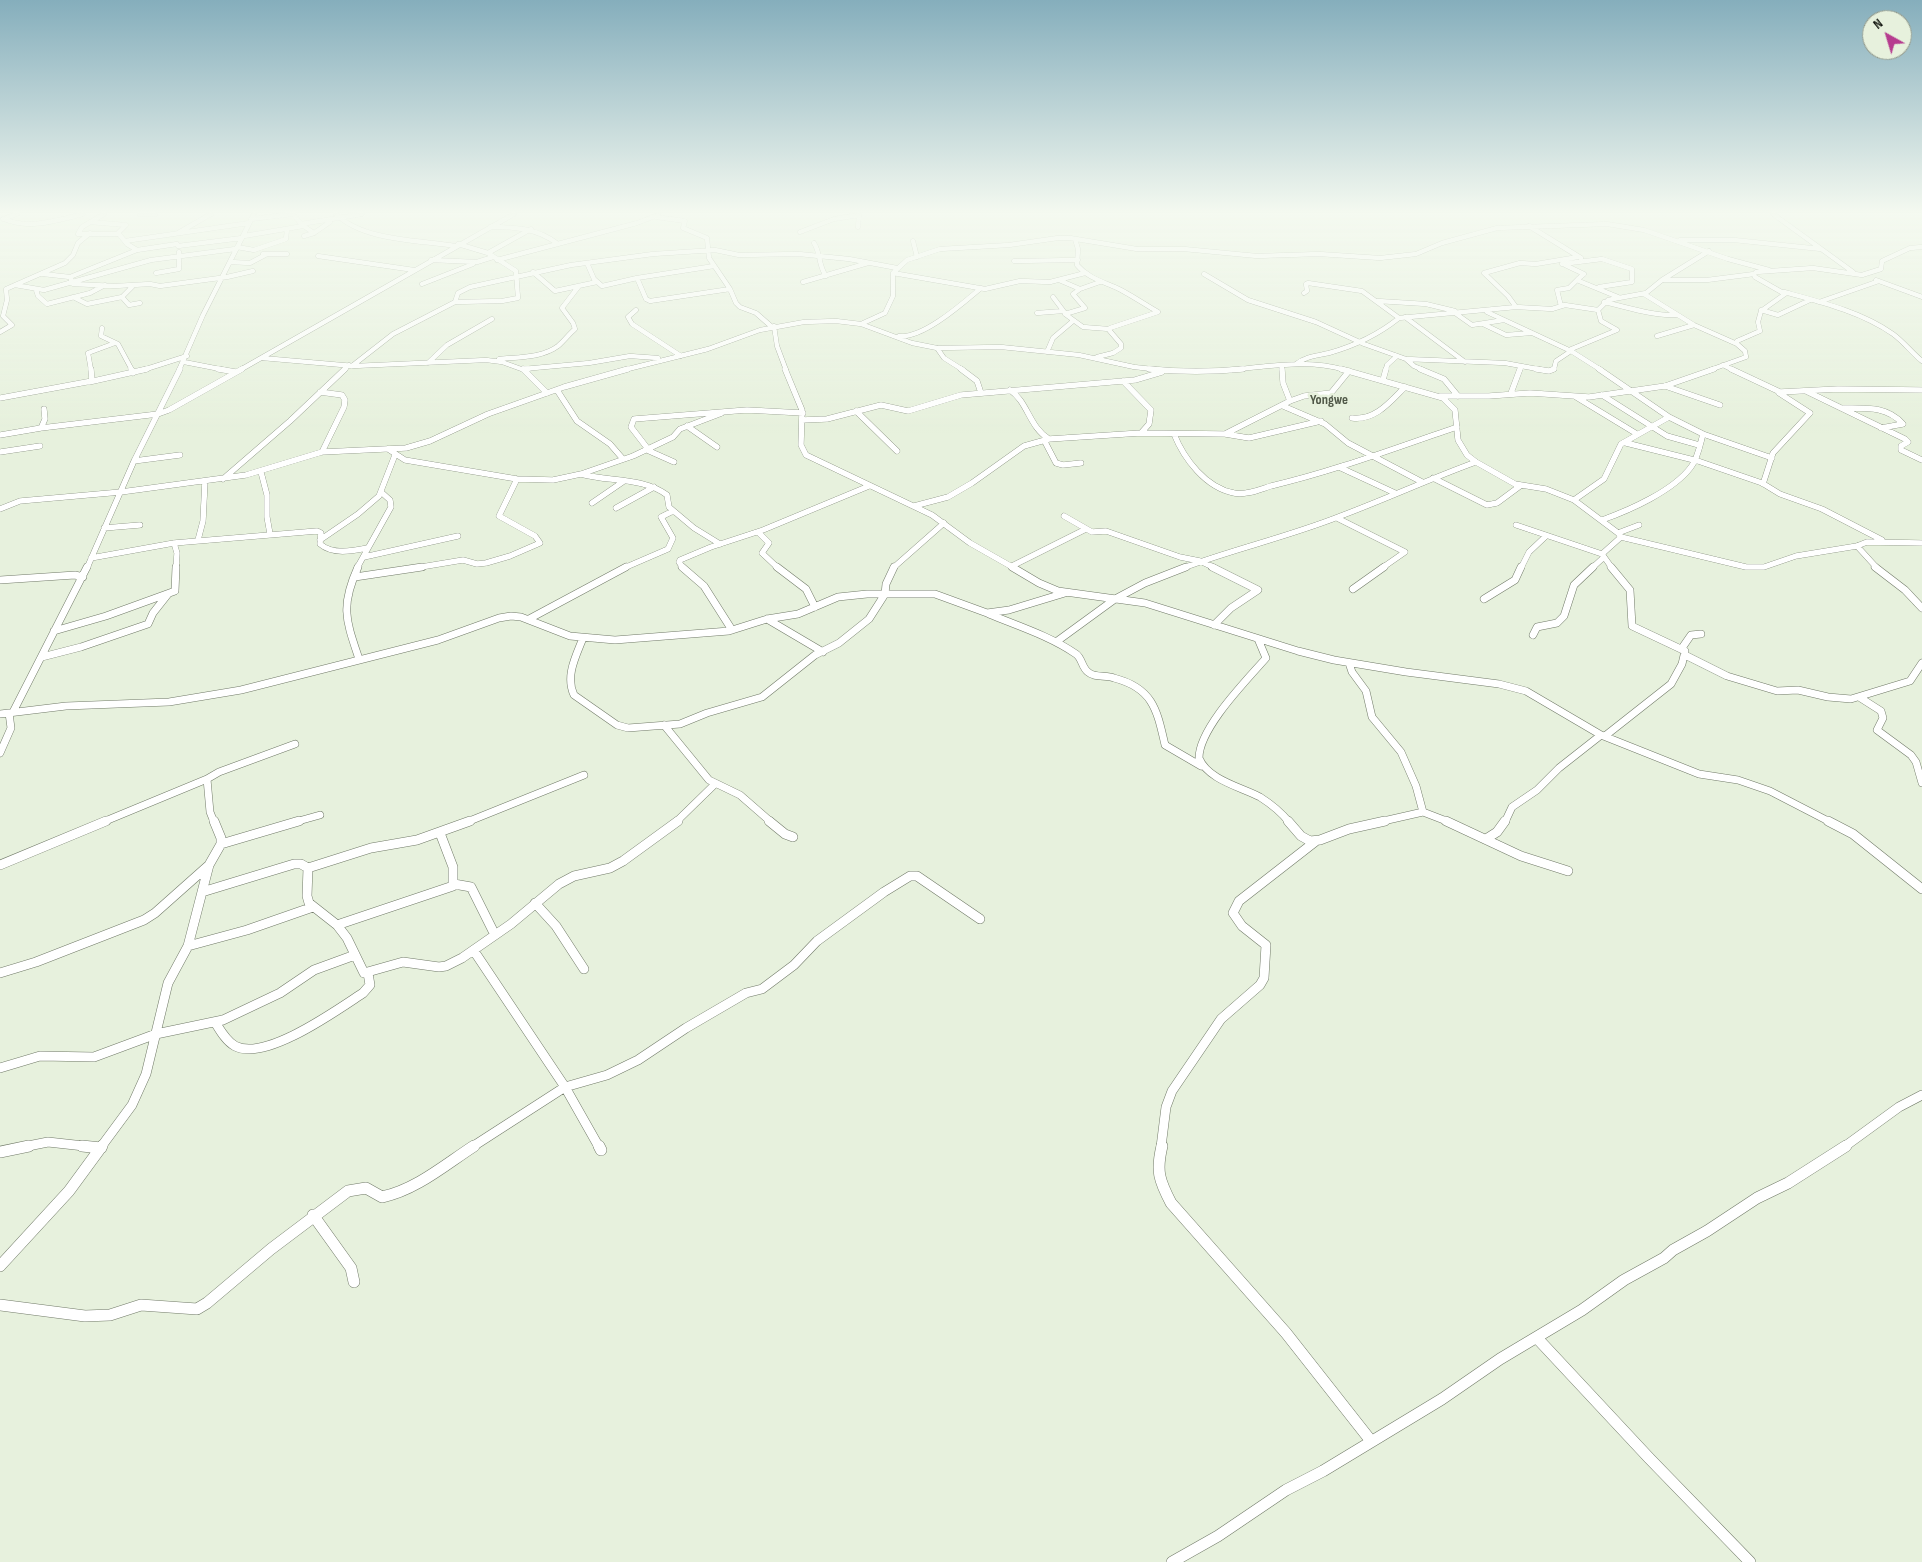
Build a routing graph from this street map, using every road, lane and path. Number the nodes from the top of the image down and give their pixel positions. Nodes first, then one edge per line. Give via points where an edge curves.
1 (12, 287) edge
2 (23, 287) edge
3 (59, 287) edge
4 (101, 287) edge
5 (132, 287) edge
6 (218, 287) edge
7 (385, 287) edge
8 (470, 287) edge
9 (517, 287) edge
10 (550, 287) edge
11 (573, 287) edge
12 (578, 287) edge
13 (641, 287) edge
14 (893, 287) edge
15 (976, 287) edge
16 (995, 287) edge
17 (1075, 287) edge
18 (1086, 287) edge
19 (1113, 287) edge
20 (1226, 287) edge
21 (1306, 287) edge
22 (1339, 287) edge
23 (1498, 287) edge
24 (1570, 287) edge
25 (1596, 287) edge
26 (1600, 287) edge
27 (1653, 287) edge
28 (1775, 287) edge
29 (1862, 287) edge
30 (1895, 287) edge
31 (981, 288) junction
32 (730, 289) joint
33 (1080, 289) junction
34 (1601, 289) junction
35 (36, 290) junction
36 (1784, 292) junction
37 (1304, 293) dead end
38 (1644, 294) junction
39 (72, 297) junction
40 (122, 297) junction
41 (1053, 297) dead end
42 (1618, 297) junction
43 (1922, 297) edge
44 (1810, 300) junction
45 (1377, 301) junction
46 (455, 302) junction
47 (1604, 302) junction
48 (1819, 302) junction
49 (140, 304) dead end
50 (1561, 306) junction
51 (1516, 307) junction
52 (636, 310) dead end
53 (1598, 310) junction
54 (1761, 310) junction
55 (1485, 311) junction
56 (1064, 312) junction
57 (1462, 312) junction
58 (1456, 313) junction
59 (1036, 314) dead end
60 (1676, 315) junction
61 (1402, 318) junction
62 (492, 319) dead end
63 (1504, 320) junction
64 (1073, 321) junction
65 (861, 324) junction
66 (1483, 324) junction
67 (1694, 325) junction
68 (773, 326) junction
69 (102, 328) dead end
70 (1109, 329) junction
71 (0, 332) edge
72 (1531, 332) junction
73 (893, 336) junction
74 (1657, 336) dead end
75 (907, 337) junction
76 (1359, 342) junction
77 (115, 343) junction
78 (912, 343) junction
79 (1737, 344) junction
80 (937, 348) junction
81 (1570, 351) junction
82 (1047, 352) junction
83 (188, 356) junction
84 (681, 356) junction
85 (1397, 356) junction
86 (1094, 357) junction
87 (262, 358) junction
88 (672, 358) junction
89 (1406, 359) junction
90 (490, 360) junction
91 (1922, 361) edge
92 (184, 362) junction
93 (1465, 362) junction
94 (428, 363) junction
95 (1296, 364) junction
96 (1282, 365) junction
97 (1723, 365) junction
98 (351, 366) junction
99 (1521, 366) junction
100 (523, 369) junction
101 (1348, 370) junction
102 (1167, 371) junction
103 (133, 372) junction
104 (236, 372) junction
105 (1383, 380) junction
106 (1123, 381) junction
107 (89, 382) junction
108 (1665, 386) junction
109 (1405, 387) junction
110 (557, 390) junction
111 (1010, 390) junction
112 (1922, 390) edge
113 (1775, 391) junction
114 (1806, 391) junction
115 (320, 392) junction
116 (1634, 392) junction
117 (547, 393) junction
118 (981, 393) junction
119 (1511, 393) junction
120 (1438, 395) junction
121 (1602, 395) junction
122 (1458, 396) junction
123 (1576, 397) junction
124 (0, 398) edge
125 (1290, 401) junction
126 (1283, 406) junction
127 (1720, 406) dead end
128 (1841, 408) junction
129 (44, 409) dead end
130 (856, 411) junction
131 (722, 413) junction
132 (158, 414) junction
133 (802, 417) junction
134 (1669, 417) junction
135 (1352, 418) dead end
136 (1321, 422) junction
137 (688, 426) junction
138 (1652, 426) junction
139 (1457, 427) junction
140 (41, 428) junction
141 (1879, 428) junction
142 (1141, 433) junction
143 (1174, 434) junction
144 (1225, 434) junction
145 (1637, 434) junction
146 (1703, 434) junction
147 (0, 435) edge
148 (1047, 439) junction
149 (1626, 443) junction
150 (1699, 445) junction
151 (40, 446) dead end
152 (717, 447) dead end
153 (388, 449) junction
154 (647, 450) junction
155 (897, 451) dead end
156 (0, 452) edge
157 (322, 452) junction
158 (180, 455) dead end
159 (395, 455) junction
160 (1374, 456) junction
161 (1772, 458) junction
162 (623, 460) junction
163 (1694, 460) junction
164 (1922, 460) edge
165 (134, 461) junction
166 (674, 462) dead end
167 (1081, 462) dead end
168 (1476, 462) junction
169 (1342, 468) junction
170 (262, 472) junction
171 (581, 474) junction
172 (1434, 478) junction
173 (223, 479) junction
174 (517, 479) junction
175 (624, 481) junction
176 (205, 482) junction
177 (1422, 482) junction
178 (1763, 484) junction
179 (869, 486) junction
180 (1520, 486) junction
181 (654, 488) junction
182 (121, 492) junction
183 (381, 492) junction
184 (1395, 493) junction
185 (1574, 500) junction
186 (592, 503) dead end
187 (914, 506) junction
188 (616, 508) dead end
189 (0, 509) edge
190 (673, 510) junction
191 (1064, 516) dead end
192 (1337, 518) junction
193 (1602, 520) junction
194 (944, 523) junction
195 (140, 524) dead end
196 (1516, 525) dead end
197 (1639, 525) dead end
198 (104, 528) junction
199 (1086, 529) junction
200 (758, 532) junction
201 (270, 534) junction
202 (1619, 535) junction
203 (458, 536) dead end
204 (1546, 536) junction
205 (198, 540) junction
206 (320, 540) junction
207 (1883, 540) junction
208 (174, 542) junction
209 (1922, 543) edge
210 (720, 544) junction
211 (1857, 546) junction
212 (367, 548) junction
213 (364, 556) junction
214 (1602, 556) junction
215 (91, 558) junction
216 (1200, 561) junction
217 (1012, 566) junction
218 (355, 576) junction
219 (83, 577) junction
220 (0, 580) edge
221 (1353, 589) dead end
222 (1067, 593) junction
223 (168, 594) junction
224 (885, 594) junction
225 (1115, 599) junction
226 (1484, 599) dead end
227 (815, 607) junction
228 (1922, 608) edge
229 (987, 613) junction
230 (529, 619) junction
231 (767, 619) junction
232 (1214, 625) junction
233 (732, 630) junction
234 (54, 631) junction
235 (1701, 634) dead end
236 (1533, 635) dead end
237 (583, 638) junction
238 (1258, 639) junction
239 (1056, 642) junction
240 (822, 652) junction
241 (1684, 652) junction
242 (42, 657) junction
243 (359, 659) junction
244 (1349, 663) junction
245 (1922, 663) edge
246 (1859, 697) junction
247 (11, 713) junction
248 (0, 714) edge
249 (664, 724) junction
250 (1603, 735) junction
251 (295, 744) dead end
252 (0, 753) edge
253 (1204, 768) junction
254 (584, 775) dead end
255 (207, 779) junction
256 (1922, 783) edge
257 (715, 784) junction
258 (1423, 812) junction
259 (320, 815) dead end
260 (440, 833) junction
261 (793, 837) dead end
262 (1486, 839) junction
263 (1316, 841) junction
264 (221, 844) junction
265 (0, 865) edge
266 (210, 865) junction
267 (308, 868) junction
268 (1568, 871) dead end
269 (454, 884) junction
270 (1922, 889) edge
271 (202, 892) junction
272 (535, 903) junction
273 (313, 907) junction
274 (980, 919) dead end
275 (338, 925) junction
276 (495, 935) junction
277 (188, 946) junction
278 (474, 951) junction
279 (355, 955) junction
280 (584, 968) dead end
281 (0, 973) edge
282 (368, 973) junction
283 (215, 1022) junction
284 (156, 1034) junction
285 (0, 1068) edge
286 (565, 1087) junction
287 (1922, 1095) edge
288 (101, 1148) junction
289 (601, 1150) dead end
290 (0, 1152) edge
291 (313, 1216) junction
292 (0, 1266) edge
293 (354, 1282) dead end
294 (0, 1305) edge
295 (1537, 1338) junction
296 (1371, 1441) junction
297 (1180, 1560) edge
298 (1750, 1562) edge

1 - 71 street via 5,291 7,300 2,312 12,326
2 - 35 street
3 - 35 street
4 - 39 street
5 - 40 street
6 - 83 street via 203,315
7 - 87 street
8 - 46 street via 458,293
9 - 46 street via 516,299
10 - 11 street via 554,290
12 - 90 street via 562,308 575,324 575,329 559,345 533,354
13 - 32 street via 650,301
14 - 65 street via 893,296 885,313
15 - 31 street
16 - 31 street
17 - 33 street
18 - 33 street
19 - 70 street via 1158,312
20 - 76 street via 1248,300 1316,322
21 - 37 street
22 - 45 street via 1362,291
23 - 51 street
24 - 50 street via 1557,290
25 - 34 street
26 - 34 street
27 - 38 street
28 - 36 street
29 - 48 street
30 - 43 street
31 - 75 street via 956,311
32 - 68 street via 738,305
33 - 56 street via 1073,294 1085,308
34 - 42 street
35 - 39 street via 46,304
36 - 44 street
36 - 54 street via 1782,297
38 - 42 street
38 - 60 street
39 - 40 street via 87,304
40 - 49 street via 129,305
41 - 56 street
42 - 47 street
44 - 48 street
44 - 54 street via 1780,314
45 - 57 street via 1426,304
45 - 61 street
46 - 98 street via 393,334
47 - 53 street
47 - 60 street via 1660,316
48 - 91 street via 1888,331
50 - 51 street via 1549,309
50 - 53 street
51 - 55 street
52 - 84 street via 628,317 632,324
53 - 81 street via 1601,321 1617,330
54 - 79 street via 1758,317 1760,331
55 - 57 street
55 - 63 street
56 - 59 street
56 - 64 street
57 - 58 street
58 - 61 street
58 - 66 street via 1470,324
60 - 67 street
61 - 76 street
61 - 93 street
62 - 94 street via 456,338
63 - 66 street
63 - 72 street
64 - 70 street via 1083,327
64 - 82 street via 1053,338
65 - 68 street via 822,321
65 - 73 street
66 - 72 street via 1506,335
67 - 74 street
67 - 79 street
68 - 84 street
68 - 133 street via 774,338 795,388
69 - 77 street via 101,336
70 - 86 street via 1121,348
72 - 81 street
73 - 75 street
73 - 78 street
75 - 78 street via 913,340
76 - 85 street
76 - 95 street via 1302,359
77 - 103 street via 122,349
77 - 107 street via 88,352 93,379
78 - 80 street
79 - 97 street via 1747,356
80 - 82 street via 1001,346
80 - 118 street via 976,381
81 - 99 street via 1558,359 1551,370
81 - 116 street
82 - 86 street
83 - 92 street
83 - 103 street
84 - 88 street
85 - 89 street
85 - 105 street via 1386,365
86 - 102 street
87 - 98 street
87 - 104 street
88 - 100 street via 630,356
88 - 110 street
89 - 93 street
89 - 122 street via 1444,380
90 - 94 street
90 - 100 street
92 - 104 street
92 - 132 street
93 - 99 street
94 - 98 street
95 - 96 street
95 - 101 street via 1325,364
96 - 102 street via 1210,372
96 - 125 street via 1283,383
97 - 108 street
97 - 113 street
98 - 115 street
99 - 119 street
100 - 117 street
101 - 105 street
101 - 125 street via 1331,393
102 - 106 street
103 - 107 street
104 - 132 street
105 - 109 street
106 - 111 street
106 - 142 street via 1151,410 1149,424
107 - 124 street
108 - 116 street
108 - 127 street
109 - 120 street
109 - 135 street via 1380,410 1362,419
110 - 117 street
110 - 162 street via 577,421 606,441
111 - 118 street
111 - 148 street via 1018,396 1033,425
112 - 114 street via 1861,388
113 - 114 street
113 - 161 street via 1810,413 1777,448
114 - 128 street
115 - 157 street via 342,395 345,400
115 - 173 street
116 - 121 street
116 - 134 street
117 - 153 street via 416,445
118 - 130 street via 954,396 908,411 881,405
119 - 122 street
119 - 123 street
120 - 122 street
120 - 139 street via 1453,406
121 - 123 street
121 - 138 street
123 - 145 street
125 - 126 street
126 - 136 street
126 - 144 street
128 - 141 street
128 - 141 street via 1883,409 1894,414 1903,424
129 - 140 street
130 - 133 street via 827,420
130 - 155 street
131 - 133 street via 752,410
131 - 137 street
131 - 154 street via 634,419 631,427
132 - 140 street
132 - 165 street
133 - 179 street via 801,446 806,455
134 - 138 street
134 - 146 street
136 - 144 street via 1249,438
136 - 160 street via 1348,443
137 - 152 street
137 - 154 street
138 - 145 street
138 - 150 street via 1674,439
139 - 160 street
139 - 168 street via 1461,446
140 - 147 street
141 - 164 street via 1905,439 1908,442 1901,446 1901,450
142 - 143 street
142 - 148 street
143 - 144 street
143 - 169 street via 1180,452 1196,472 1233,494
145 - 149 street
146 - 150 street
146 - 161 street
148 - 167 street via 1056,463
148 - 187 street via 1024,446 948,497
149 - 163 street
149 - 185 street via 1620,445 1604,479
150 - 163 street
151 - 156 street
153 - 157 street
153 - 159 street
154 - 162 street
154 - 166 street
157 - 170 street
158 - 165 street
159 - 174 street via 405,460
159 - 183 street
160 - 169 street
160 - 177 street
161 - 178 street
162 - 171 street
163 - 178 street
163 - 193 street via 1681,478 1623,513
165 - 182 street
168 - 172 street
168 - 180 street
169 - 184 street
170 - 173 street
170 - 201 street
171 - 174 street via 544,480
171 - 175 street
172 - 177 street
172 - 180 street via 1487,505 1497,503
173 - 176 street
174 - 218 street via 499,516 535,536 540,543 484,563 463,559 395,573
175 - 181 street
175 - 186 street
176 - 182 street
176 - 205 street via 203,521
177 - 184 street
178 - 207 street
179 - 187 street
179 - 200 street
180 - 185 street via 1546,489
181 - 188 street
181 - 190 street via 667,495 666,503
182 - 189 street via 20,501
182 - 198 street
183 - 206 street via 358,514
183 - 212 street via 390,500 391,507
184 - 192 street
185 - 193 street
187 - 194 street
190 - 210 street
190 - 230 street via 661,517 673,535 668,549 636,562
191 - 199 street
192 - 216 street
192 - 221 street via 1405,552
193 - 202 street
194 - 217 street via 970,543
194 - 224 street via 893,568
195 - 198 street
196 - 204 street
197 - 202 street
198 - 215 street
199 - 216 street via 1094,533 1106,531
199 - 217 street
200 - 210 street
200 - 227 street via 769,544 762,553 802,585
201 - 205 street
201 - 206 street via 320,532
202 - 211 street via 1760,568 1796,556
202 - 214 street
203 - 213 street
204 - 214 street
204 - 226 street via 1529,552 1512,583
205 - 208 street
206 - 212 street via 322,548 331,550
207 - 209 street
207 - 211 street
208 - 215 street
208 - 223 street via 178,553 176,589
210 - 233 street via 679,562 709,592
211 - 228 street via 1871,564 1905,590
212 - 213 street
213 - 218 street
214 - 236 street via 1574,585 1564,617 1555,624 1536,626
214 - 241 street via 1630,590 1632,626
215 - 219 street
216 - 225 street
216 - 232 street via 1258,590 1230,608
217 - 222 street via 1044,585
218 - 243 street via 348,593 346,618
219 - 220 street
219 - 234 street
222 - 225 street
222 - 229 street
223 - 234 street
223 - 242 street via 148,624
224 - 227 street via 838,597
224 - 229 street via 935,594
224 - 240 street via 863,624
225 - 232 street via 1155,606
225 - 239 street
227 - 231 street via 798,614
229 - 239 street
230 - 237 street via 546,628
230 - 243 street via 506,616 438,640
231 - 233 street
231 - 240 street
232 - 238 street
233 - 237 street via 615,640
234 - 242 street
235 - 241 street via 1691,635
237 - 249 street via 571,677 574,695 623,728
238 - 244 street
238 - 253 street via 1266,658 1228,700 1210,727 1198,755
239 - 253 street via 1078,655 1092,675 1112,677 1140,688 1157,710 1165,744
240 - 249 street via 762,697 680,724
241 - 246 street via 1727,676 1777,691 1798,690 1842,699
241 - 250 street via 1677,677 1656,700
242 - 247 street
243 - 247 street via 242,690 198,698 39,708
244 - 250 street via 1515,687
244 - 258 street via 1366,691 1372,717 1401,752
245 - 246 street via 1910,681
246 - 256 street via 1881,711 1883,718 1877,730 1915,760
247 - 248 street
247 - 252 street via 11,728
249 - 257 street
250 - 262 street via 1512,808 1504,824
250 - 270 street via 1689,771 1738,780 1770,791 1853,834
251 - 255 street
253 - 263 street via 1270,804 1284,815 1302,838
254 - 260 street
255 - 264 street via 210,812
255 - 265 street
257 - 261 street via 740,795 777,828
257 - 272 street via 685,815 623,861 610,868 574,876
258 - 262 street
258 - 263 street via 1347,830
259 - 264 street
260 - 267 street via 371,848
260 - 269 street via 452,866
262 - 268 street via 1521,856
263 - 296 street via 1239,901 1233,910 1241,925 1266,945 1264,978 1221,1019 1172,1091 1166,1107 1158,1162 1159,1180 1171,1203 1286,1334
264 - 266 street
266 - 271 street
266 - 281 street via 144,920
267 - 271 street via 294,864
267 - 273 street via 307,896
269 - 275 street
269 - 276 street via 471,887
271 - 277 street
272 - 276 street
272 - 280 street via 560,929
273 - 275 street
273 - 277 street
274 - 286 street via 917,876 910,876 817,941 794,965 762,990 746,993 607,1076
275 - 279 street
276 - 278 street
277 - 284 street via 168,983
278 - 282 street via 446,966 403,962
278 - 286 street
279 - 282 street via 361,970
279 - 283 street via 314,970 280,993 235,1016
282 - 283 street via 370,986 363,993 310,1028 259,1048 234,1046
283 - 284 street
284 - 285 street via 94,1057 40,1056
284 - 288 street via 146,1074 132,1105
286 - 289 street
286 - 291 street via 411,1187 382,1197 366,1188 356,1188
287 - 295 street via 1899,1107 1788,1183 1757,1198 1624,1280
288 - 290 street via 48,1142
288 - 292 street via 69,1191
291 - 293 street via 351,1268
291 - 294 street via 197,1309 141,1305 110,1315 85,1316
295 - 296 street
295 - 298 street
296 - 297 street via 1286,1490

